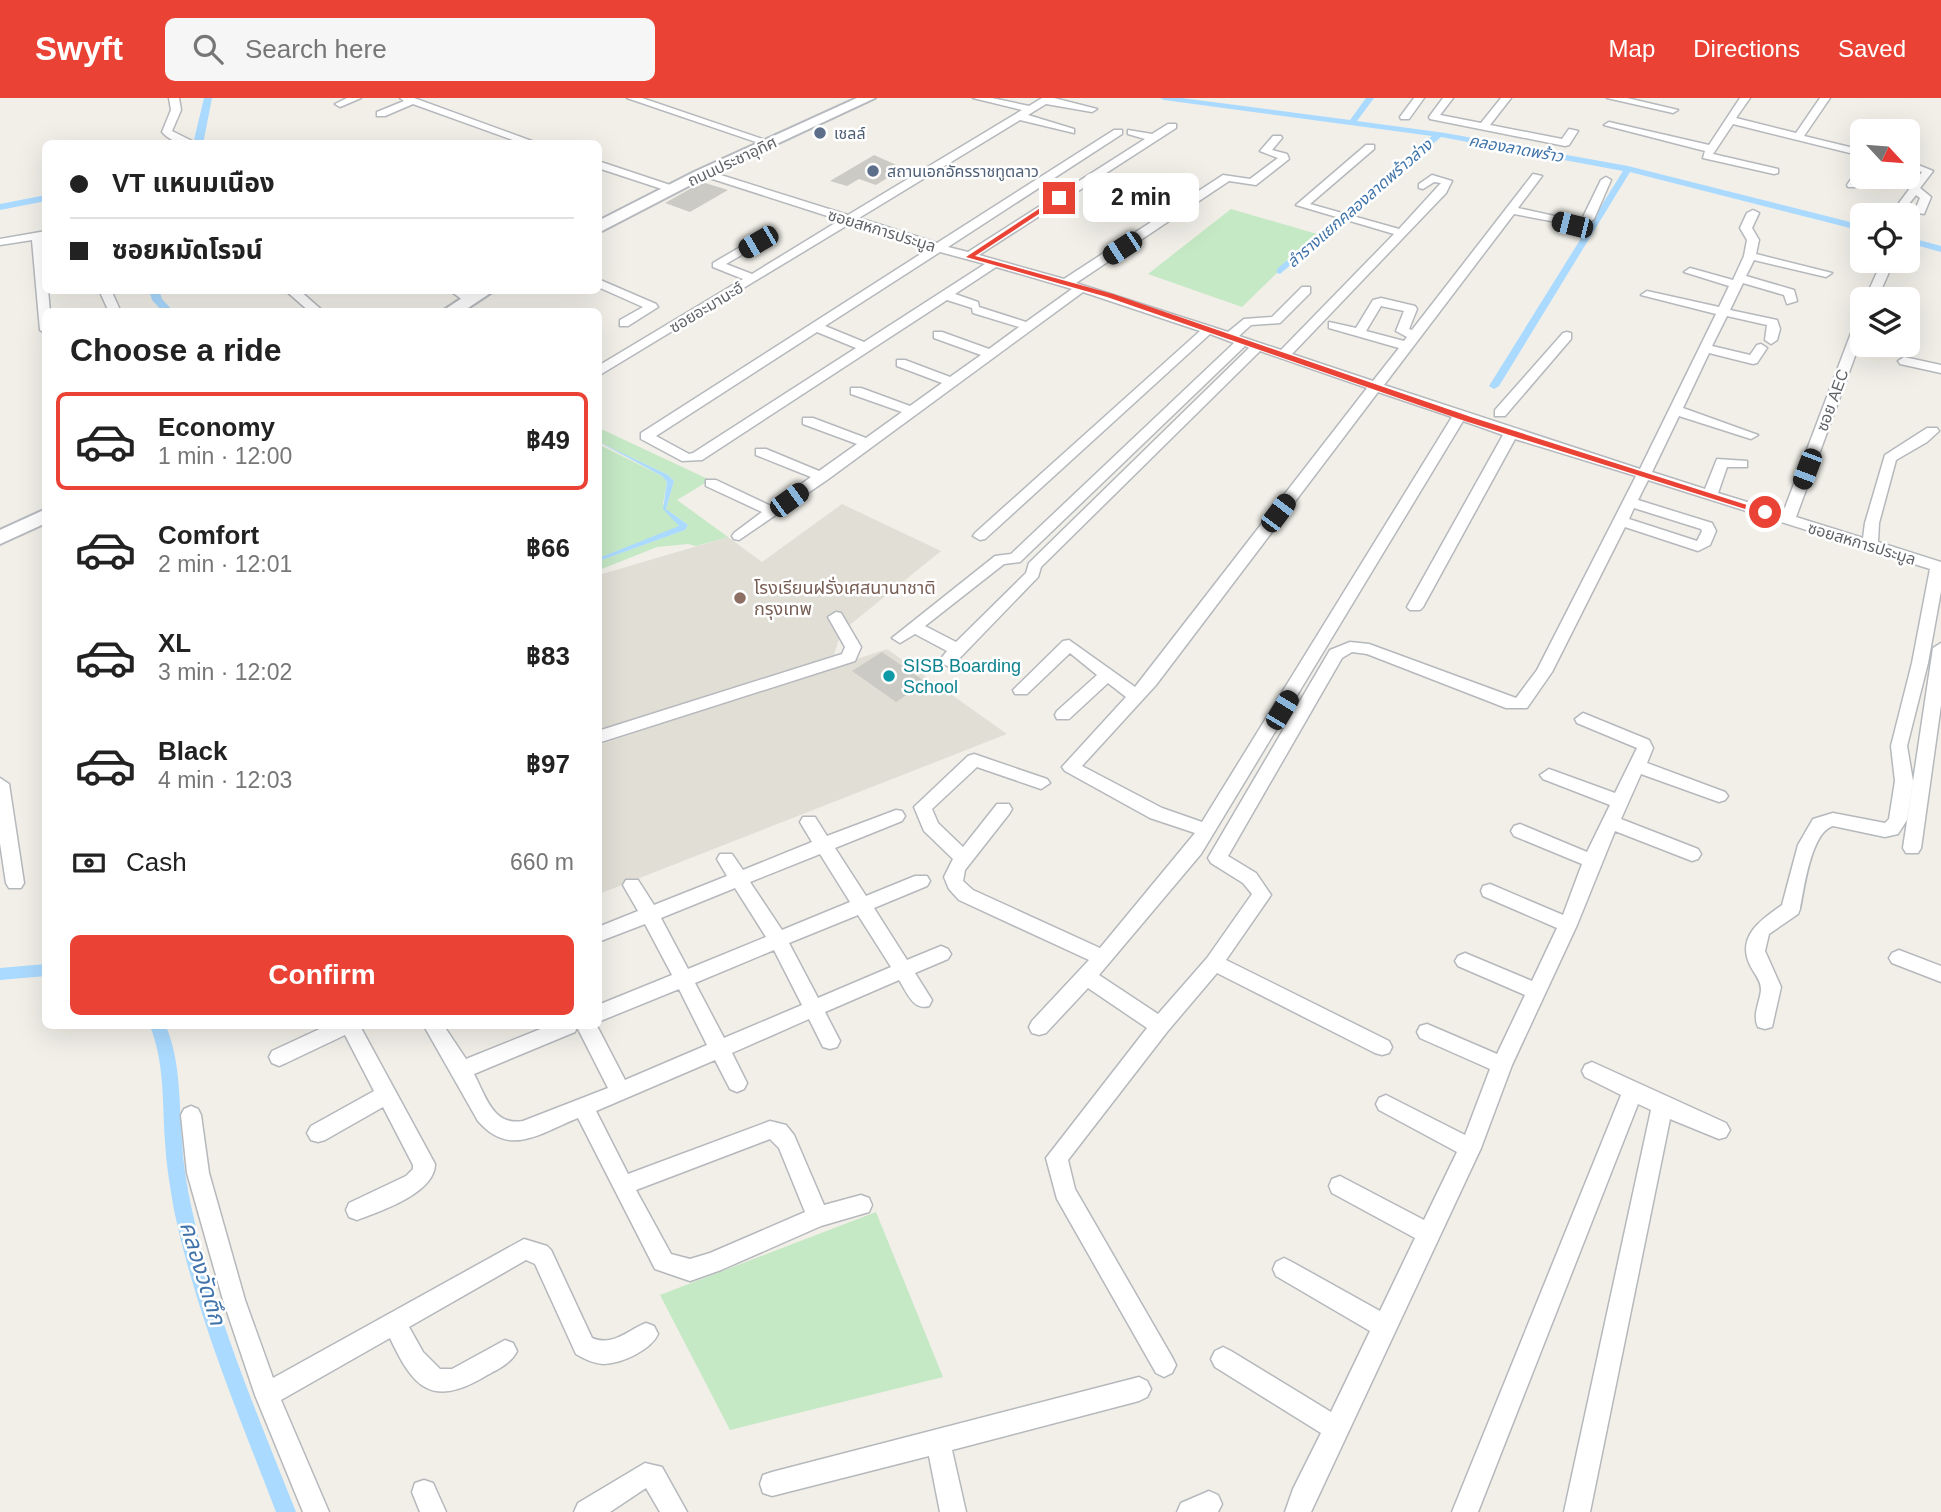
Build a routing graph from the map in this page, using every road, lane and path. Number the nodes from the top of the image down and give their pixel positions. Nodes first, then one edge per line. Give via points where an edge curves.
1 (174, 98) edge
2 (356, 98) edge
3 (632, 98) edge
4 (868, 98) edge
5 (978, 98) edge
6 (1419, 98) edge
7 (1448, 98) edge
8 (1506, 98) edge
9 (1612, 98) edge
10 (1745, 98) edge
11 (1825, 98) edge
12 (409, 99) edge
13 (1046, 99) edge
14 (340, 104) dead end
15 (1032, 108) junction
16 (1092, 110) dead end
17 (1674, 110) dead end
18 (381, 114) dead end
19 (1019, 116) junction
20 (1070, 116) dead end
21 (1405, 117) dead end
22 (1730, 120) junction
23 (1609, 125) dead end
24 (1172, 126) dead end
25 (1483, 127) junction
26 (1070, 131) dead end
27 (1573, 131) dead end
28 (1118, 132) dead end
29 (1132, 132) dead end
30 (1799, 136) junction
31 (1154, 138) junction
32 (1278, 138) dead end
33 (183, 140) edge
34 (524, 140) edge
35 (769, 143) junction
36 (1370, 147) dead end
37 (1711, 149) junction
38 (1850, 150) edge
39 (602, 165) edge
40 (1920, 168) edge
41 (704, 173) junction
42 (1537, 176) dead end
43 (1606, 180) dead end
44 (1920, 181) edge
45 (1408, 182) dead end
46 (1767, 182) dead end
47 (672, 189) junction
48 (1914, 189) joint
49 (1905, 203) edge
50 (1511, 210) junction
51 (1920, 212) dead end
52 (1753, 213) dead end
53 (849, 219) junction
54 (602, 226) edge
55 (1401, 233) junction
56 (41, 234) edge
57 (0, 242) edge
58 (758, 242) dead end
59 (937, 247) junction
60 (42, 253) edge
61 (1750, 256) junction
62 (969, 257) junction
63 (993, 264) junction
64 (1690, 272) dead end
65 (1826, 273) dead end
66 (753, 278) junction
67 (1738, 281) junction
68 (1068, 283) junction
69 (602, 284) edge
70 (1082, 287) junction
71 (1306, 290) dead end
72 (296, 294) edge
73 (461, 294) edge
74 (481, 294) edge
75 (945, 295) junction
76 (1647, 295) dead end
77 (471, 300) junction
78 (1791, 301) dead end
79 (313, 308) edge
80 (456, 308) edge
81 (1723, 311) junction
82 (624, 323) dead end
83 (1334, 325) dead end
84 (814, 326) junction
85 (1028, 326) junction
86 (1208, 330) junction
87 (1359, 332) junction
88 (938, 335) dead end
89 (1415, 335) junction
90 (1567, 336) dead end
91 (1236, 340) junction
92 (1406, 346) junction
93 (865, 347) junction
94 (1256, 348) junction
95 (1704, 348) junction
96 (1850, 352) edge
97 (991, 354) junction
98 (1283, 356) junction
99 (1904, 361) dead end
100 (901, 363) dead end
101 (1214, 369) junction
102 (1941, 369) edge
103 (602, 370) edge
104 (1229, 374) junction
105 (951, 382) junction
106 (1375, 387) junction
107 (856, 391) dead end
108 (1172, 408) junction
109 (1675, 410) junction
110 (912, 411) junction
111 (1187, 413) junction
112 (1500, 413) dead end
113 (1459, 416) junction
114 (808, 421) dead end
115 (1932, 431) dead end
116 (1511, 433) junction
117 (1751, 435) dead end
118 (867, 443) junction
119 (761, 452) dead end
120 (1742, 464) dead end
121 (1645, 473) junction
122 (821, 477) junction
123 (711, 483) dead end
124 (1093, 484) junction
125 (1111, 489) junction
126 (1710, 494) junction
127 (1630, 502) junction
128 (773, 512) junction
129 (42, 517) edge
130 (1788, 520) junction
131 (1621, 521) junction
132 (739, 536) dead end
133 (980, 536) dead end
134 (0, 538) edge
135 (1870, 545) junction
136 (1015, 559) junction
137 (1034, 566) junction
138 (1940, 566) edge
139 (1415, 607) dead end
140 (836, 617) dead end
141 (1941, 648) edge
142 (1107, 675) junction
143 (1021, 690) dead end
144 (1136, 696) junction
145 (1063, 715) dead end
146 (1583, 719) dead end
147 (602, 736) edge
148 (1637, 766) junction
149 (1549, 775) dead end
150 (1041, 783) dead end
151 (0, 785) edge
152 (1719, 796) dead end
153 (1620, 802) junction
154 (1003, 808) dead end
155 (896, 816) dead end
156 (809, 822) dead end
157 (1610, 822) junction
158 (1206, 831) junction
159 (1520, 831) dead end
160 (825, 845) junction
161 (1912, 848) dead end
162 (1195, 849) junction
163 (1692, 854) dead end
164 (1217, 858) junction
165 (726, 859) dead end
166 (965, 860) junction
167 (1592, 860) junction
168 (741, 878) junction
169 (921, 881) dead end
170 (15, 883) dead end
171 (632, 885) dead end
172 (1490, 891) dead end
173 (861, 906) junction
174 (650, 915) junction
175 (1568, 925) junction
176 (602, 933) edge
177 (778, 940) junction
178 (941, 954) dead end
179 (1102, 957) junction
180 (1899, 958) dead end
181 (1465, 961) dead end
182 (1214, 962) junction
183 (903, 971) junction
184 (1941, 974) edge
185 (1086, 977) junction
186 (684, 979) junction
187 (1537, 991) junction
188 (922, 1000) dead end
189 (816, 1009) junction
190 (602, 1012) edge
191 (1765, 1021) dead end
192 (1160, 1026) junction
193 (1039, 1027) dead end
194 (341, 1029) edge
195 (350, 1029) edge
196 (436, 1029) edge
197 (546, 1029) edge
198 (588, 1029) edge
199 (1427, 1032) dead end
200 (830, 1041) dead end
201 (1382, 1047) dead end
202 (722, 1050) junction
203 (279, 1057) dead end
204 (1502, 1065) junction
205 (462, 1070) junction
206 (1592, 1071) dead end
207 (737, 1083) dead end
208 (1633, 1091) junction
209 (620, 1092) junction
210 (388, 1094) junction
211 (1386, 1104) dead end
212 (1662, 1106) junction
213 (583, 1107) junction
214 (191, 1115) dead end
215 (1719, 1130) dead end
216 (318, 1133) dead end
217 (1470, 1147) junction
218 (624, 1185) junction
219 (1340, 1186) dead end
220 (861, 1205) dead end
221 (357, 1210) dead end
222 (818, 1217) junction
223 (1430, 1235) junction
224 (1284, 1269) dead end
225 (395, 1322) junction
226 (1385, 1327) junction
227 (646, 1334) dead end
228 (505, 1351) dead end
229 (1223, 1359) dead end
230 (1164, 1365) dead end
231 (1139, 1390) dead end
232 (267, 1395) junction
233 (1335, 1428) junction
234 (938, 1441) junction
235 (772, 1484) dead end
236 (316, 1512) edge
237 (587, 1512) edge
238 (674, 1512) edge
239 (953, 1512) edge
240 (1298, 1512) edge
241 (1465, 1512) edge
242 (1577, 1512) edge

1 - 33 street via 177,110 167,132
2 - 14 street
3 - 35 street
4 - 35 main road, ถนนประชาอุทิศ
5 - 15 street
6 - 21 street
7 - 25 street via 1434,117
8 - 25 street
9 - 17 street
10 - 22 street
11 - 30 street
12 - 18 street
12 - 34 street
13 - 15 street, ซอยอะมานะฮ์
13 - 16 street
15 - 19 street, ซอยอะมานะฮ์
15 - 20 street
19 - 26 street
19 - 53 street, ซอยอะมานะฮ์
22 - 30 street
22 - 37 street
23 - 37 street
24 - 31 street
25 - 27 street via 1565,143
28 - 59 street
29 - 31 street
30 - 38 street
31 - 62 street
32 - 68 street via 1265,152 1284,159 1252,183 1227,177
35 - 41 main road, ถนนประชาอุทิศ
36 - 55 street via 1302,204
37 - 46 street via 1710,158 1776,167
39 - 47 street
40 - 44 street via 1928,171
41 - 47 main road, ถนนประชาอุทิศ
41 - 53 street, ซอยสหการประมูล
42 - 50 street
43 - 50 street via 1588,219 1579,225
45 - 55 street via 1423,186 1432,178 1447,181
47 - 54 main road, ถนนประชาอุทิศ
48 - 49 street
48 - 51 street via 1926,197
50 - 89 street
52 - 61 street via 1746,228 1753,240
53 - 59 street, ซอยสหการประมูล
53 - 66 street, ซอยอะมานะฮ์
55 - 98 street
56 - 57 street
56 - 60 street
58 - 66 street via 717,265
59 - 62 street, ซอยสหการประมูล
59 - 84 street
61 - 65 street
61 - 67 street
62 - 63 street, ซอยสหการประมูล
63 - 68 street, ซอยสหการประมูล
63 - 75 street
64 - 67 street
66 - 103 street, ซอยอะมานะฮ์
67 - 78 street via 1790,293
67 - 81 street
68 - 70 street, ซอยสหการประมูล
69 - 82 street via 652,307
70 - 85 street
70 - 86 street, ซอยสหการประมูล
71 - 91 street via 1276,320 1248,322
72 - 79 street
73 - 77 street
74 - 77 main road
75 - 85 street
75 - 93 street
76 - 81 street
77 - 80 main road
81 - 95 street
81 - 95 street via 1773,323 1774,329 1753,360
83 - 87 street
84 - 93 street
84 - 93 street via 646,436 687,458 697,457
85 - 97 street
86 - 91 street, ซอยสหการประมูล
86 - 133 street
87 - 89 street via 1381,302 1411,309 1402,331
87 - 92 street
88 - 97 street
89 - 92 street
90 - 112 street
91 - 94 street, ซอยสหการประมูล
91 - 101 street
92 - 106 street
94 - 98 street, ซอยสหการประมูล
94 - 104 street
95 - 109 street
96 - 130 street, ซอย AEC
97 - 105 street
98 - 106 street, ซอยสหการประมูล
99 - 102 street
100 - 105 street
101 - 104 street
101 - 108 street
104 - 111 street
105 - 110 street
106 - 113 street, ซอยสหการประมูล
106 - 144 street
107 - 110 street
108 - 111 street
108 - 124 street
109 - 117 street
109 - 121 street
110 - 118 street
111 - 125 street
113 - 116 street, ซอยสหการประมูล
113 - 158 street
114 - 118 street
115 - 135 street via 1890,458
116 - 121 street, ซอยสหการประมูล
116 - 139 street
118 - 122 street
119 - 122 street
120 - 126 street via 1721,462
121 - 126 street, ซอยสหการประมูล
121 - 127 street
122 - 128 street
123 - 128 street
124 - 125 street
124 - 136 street
125 - 137 street
126 - 130 street, ซอยสหการประมูล
127 - 131 street
127 - 131 street via 1707,526 1703,545
128 - 132 street
129 - 134 main road
130 - 135 street, ซอยสหการประมูล
131 - 164 street via 1544,672 1521,704 1369,649 1350,647 1336,654
135 - 138 street, ซอยสหการประมูล
136 - 137 street
136 - 137 street via 1000,559 907,633 953,656 1033,574
138 - 191 street via 1899,746 1904,781 1898,820 1885,830 1832,819 1816,825 1791,909 1761,930 1755,951 1771,987
140 - 147 street via 853,647 849,657
141 - 161 street
142 - 143 street via 1069,645
142 - 144 street
142 - 145 street
144 - 158 street via 1071,768 1156,813
146 - 148 street via 1643,744
148 - 152 street
148 - 153 street
149 - 153 street
150 - 166 street via 974,760 923,807 930,826
151 - 170 street
153 - 157 street
154 - 166 street
155 - 160 street
156 - 160 street
157 - 163 street
157 - 167 street
158 - 162 street
159 - 167 street
160 - 168 street
160 - 173 street
162 - 164 street
162 - 179 street
164 - 182 street via 1253,880 1262,895
165 - 168 street
166 - 179 street via 953,877 966,895
167 - 175 street
168 - 174 street
168 - 177 street
169 - 173 street
171 - 174 street
172 - 175 street
173 - 177 street
173 - 183 street
174 - 176 street
174 - 186 street
175 - 187 street
177 - 186 street
177 - 189 street
178 - 183 street
179 - 185 street
180 - 184 street
181 - 187 street
182 - 192 street
182 - 201 street
183 - 188 street
183 - 189 street
185 - 192 street
185 - 193 street
186 - 190 street
186 - 202 street
187 - 204 street
189 - 200 street
189 - 202 street
192 - 230 street via 1057,1158 1065,1192
194 - 203 street
195 - 210 street
196 - 205 street
197 - 205 street
198 - 209 street
199 - 204 street
202 - 207 street
202 - 209 street
204 - 217 street
205 - 213 street via 485,1115 508,1133
206 - 208 street
208 - 212 street
208 - 241 street
209 - 213 street
210 - 216 street
210 - 221 street via 421,1157 424,1173
211 - 217 street
212 - 215 street
212 - 242 street
213 - 218 street
214 - 232 street via 198,1173 233,1300
217 - 223 street
218 - 222 street via 663,1262 690,1270
218 - 222 street via 770,1130 788,1142
219 - 223 street
220 - 222 street
223 - 226 street
224 - 226 street
225 - 227 street via 524,1249 543,1257 584,1346 604,1354 623,1349
225 - 228 street via 434,1381 448,1382
225 - 232 street
226 - 233 street
229 - 233 street
231 - 234 street
232 - 236 street
233 - 240 street
234 - 235 street
234 - 239 street
237 - 238 street via 645,1475 658,1480

